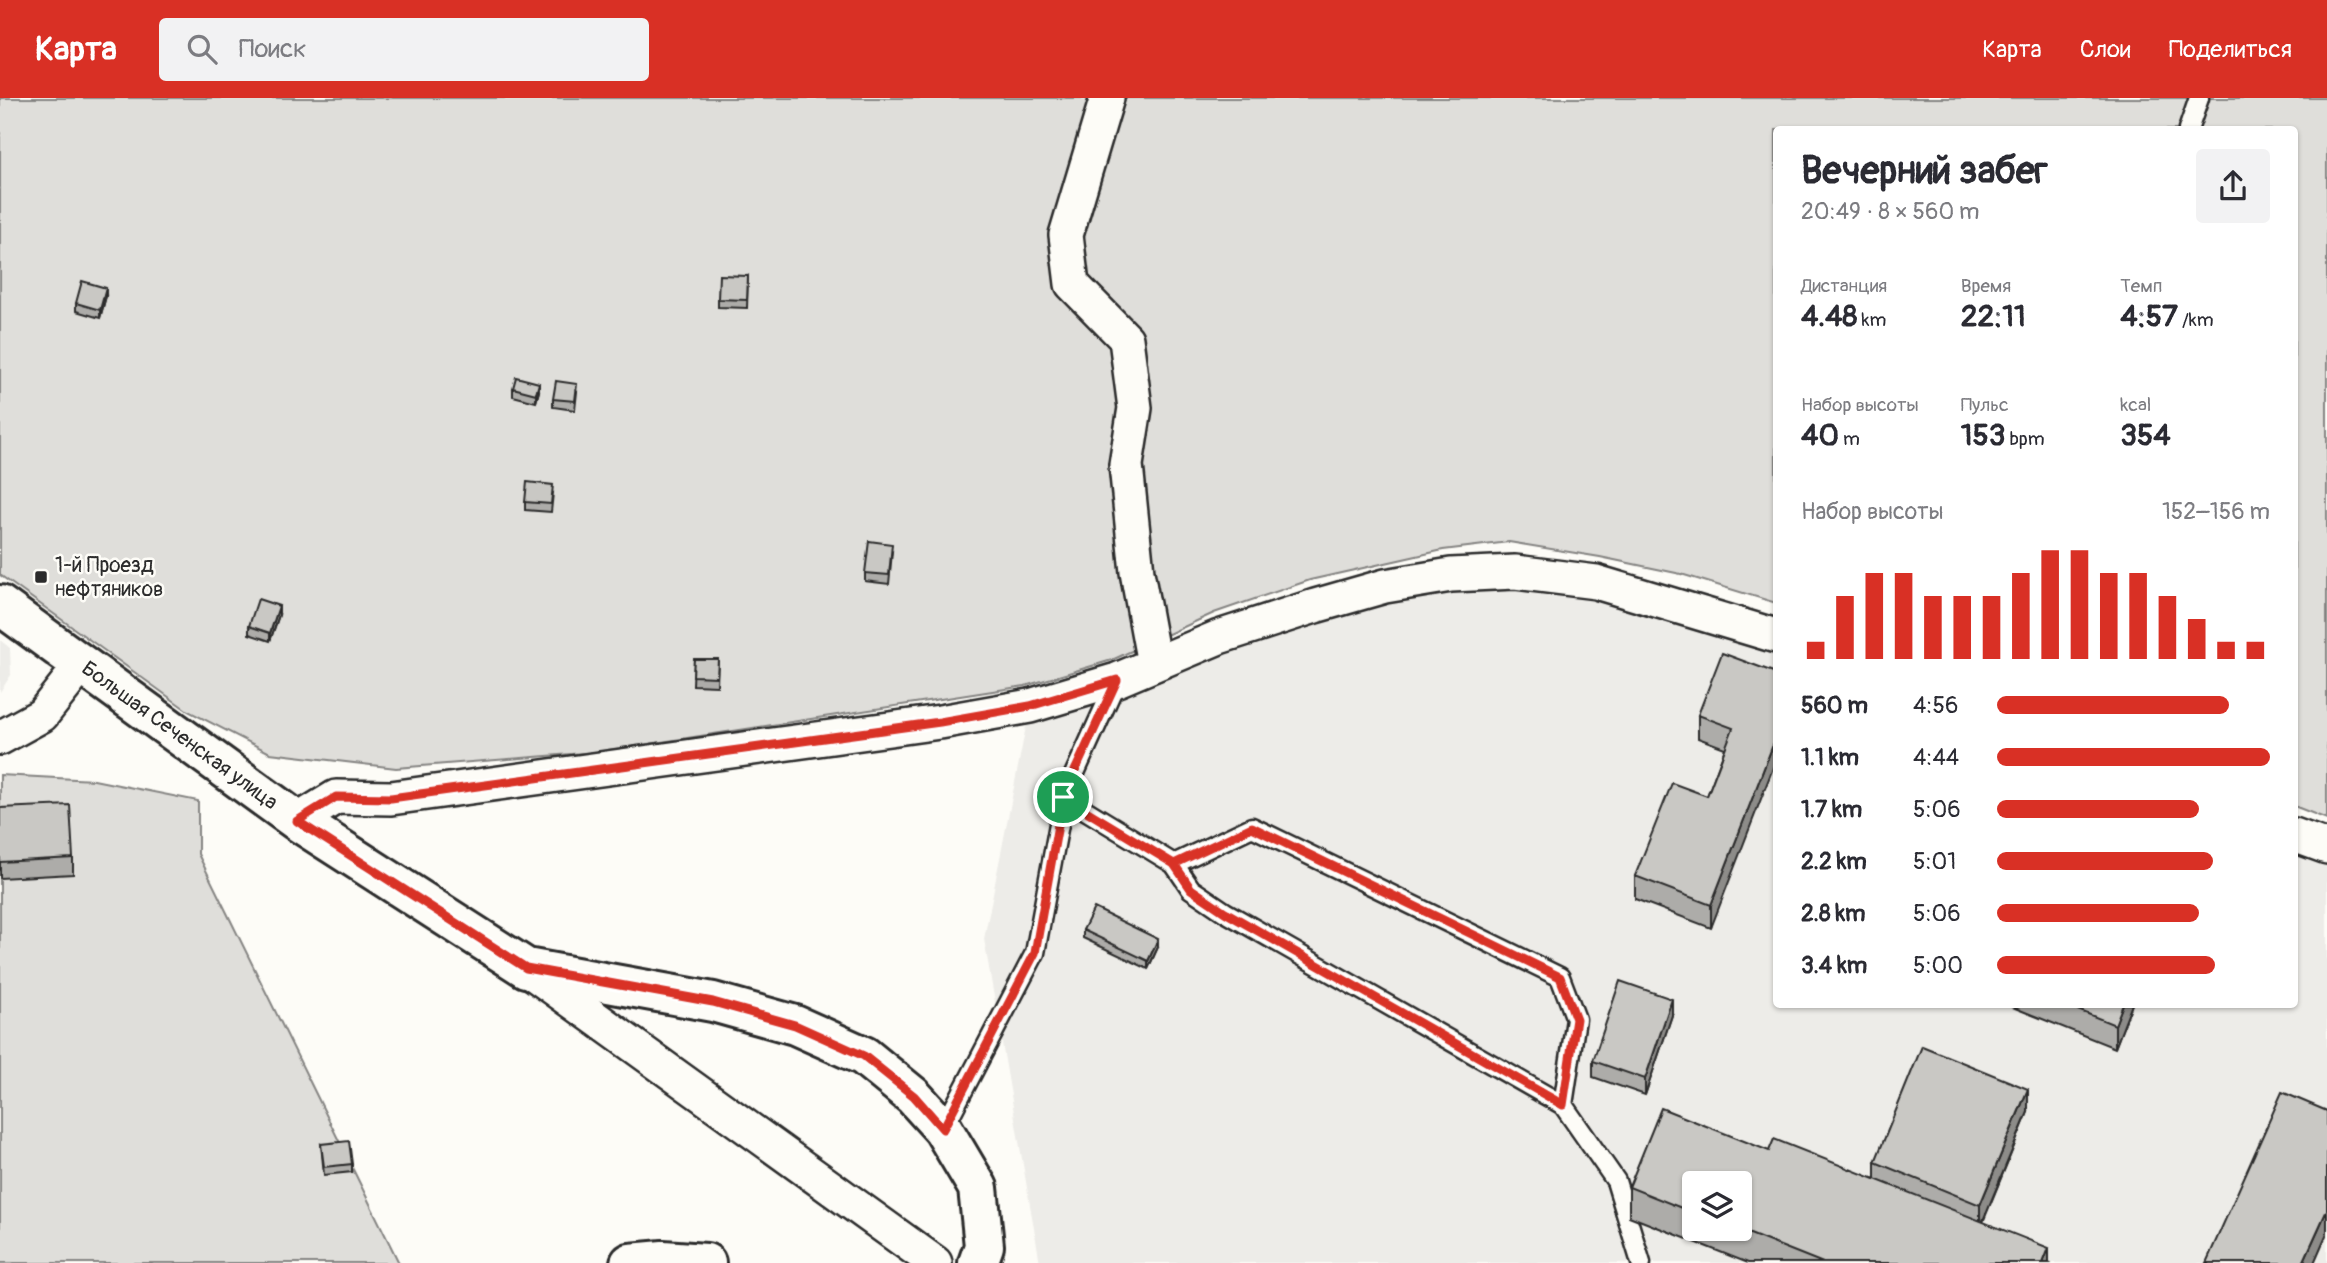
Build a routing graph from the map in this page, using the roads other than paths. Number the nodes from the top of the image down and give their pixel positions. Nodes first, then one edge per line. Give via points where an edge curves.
1 (1107, 98) edge
2 (2199, 98) edge
3 (2189, 126) edge
4 (0, 605) edge
5 (1773, 635) edge
6 (83, 663) junction
7 (1154, 664) junction
8 (1117, 680) junction
9 (0, 738) edge
10 (1063, 797) junction
11 (297, 821) junction
12 (2298, 836) edge
13 (2327, 847) edge
14 (1174, 864) junction
15 (526, 968) junction
16 (1563, 1105) junction
17 (943, 1129) junction
18 (630, 1263) edge
19 (706, 1263) edge
20 (935, 1263) edge
21 (978, 1263) edge
22 (1641, 1263) edge

1 - 7 street via 1066,234 1072,284 1126,339 1135,408 1126,465
2 - 3 lane
4 - 6 street, Большая Сеченская улица
5 - 7 street via 1596,582 1515,572 1451,575 1385,586 1219,638
6 - 9 street via 42,715
6 - 11 street, Большая Сеченская улица
7 - 8 street
8 - 10 lane
8 - 11 street via 1030,706 940,722 391,798 336,797
10 - 14 lane
10 - 17 lane via 1035,953
11 - 15 street, Большая Сеченская улица
12 - 13 street
14 - 16 lane via 1191,889 1225,912
14 - 16 lane via 1252,827 1560,977 1576,1019
15 - 17 street, Большая Сеченская улица via 713,1002 795,1025 864,1056 914,1096
15 - 20 street
16 - 22 lane via 1616,1181
17 - 21 street, Большая Сеченская улица via 978,1188 984,1246
18 - 19 street

